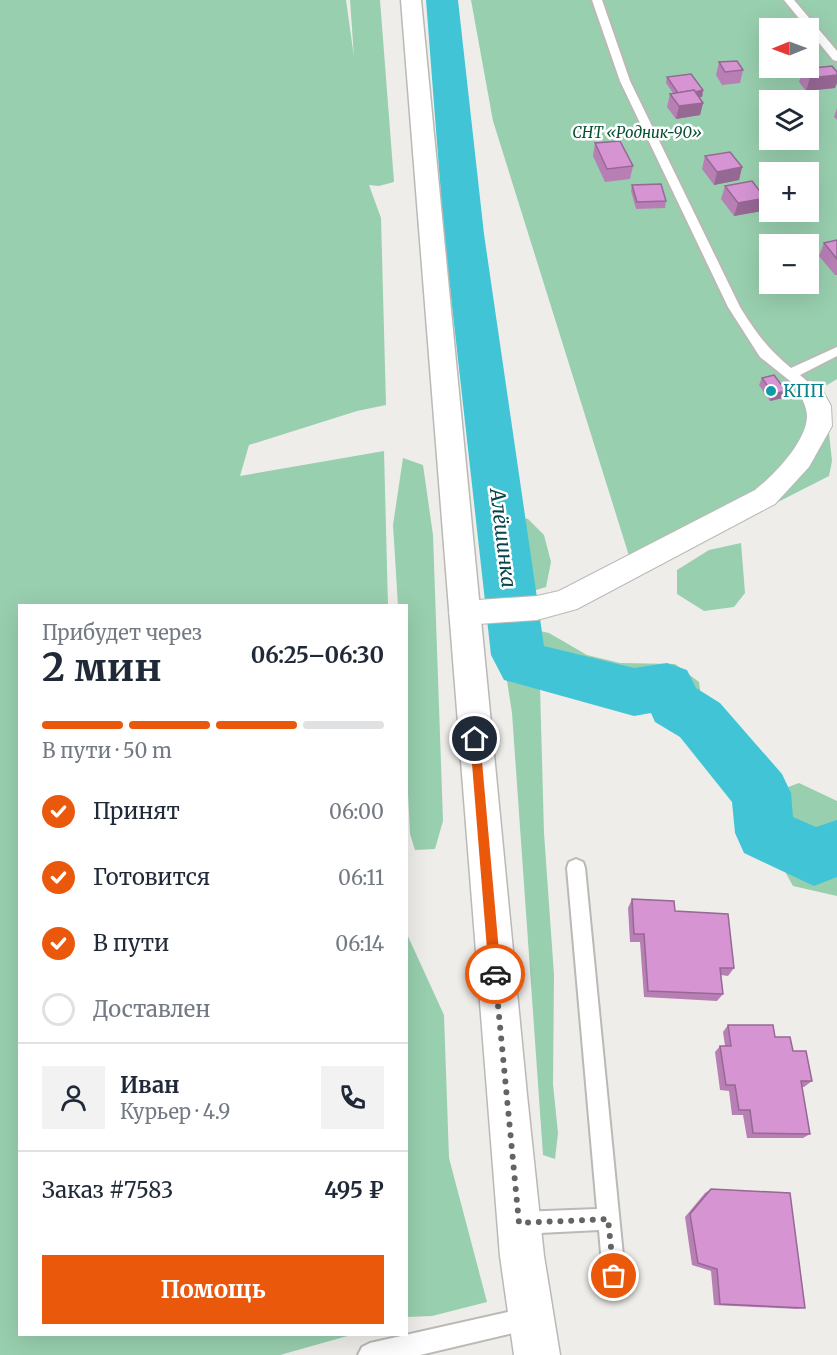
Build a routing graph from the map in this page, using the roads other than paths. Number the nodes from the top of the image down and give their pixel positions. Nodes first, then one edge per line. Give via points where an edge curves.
1 (411, 0) edge
2 (597, 0) edge
3 (789, 0) edge
4 (837, 58) edge
5 (837, 351) edge
6 (801, 382) junction
7 (828, 422) edge
8 (464, 613) junction
9 (576, 868) dead end
10 (608, 1219) junction
11 (519, 1223) junction
12 (614, 1276) dead end
13 (534, 1336) edge
14 (370, 1355) edge

1 - 8 street
2 - 6 lane via 625,81 734,307 765,354
3 - 4 lane
5 - 6 lane
6 - 7 street
7 - 8 street via 775,490 603,584 548,606
8 - 11 street
9 - 10 lane
10 - 11 lane
10 - 12 lane
11 - 13 street
13 - 14 lane

